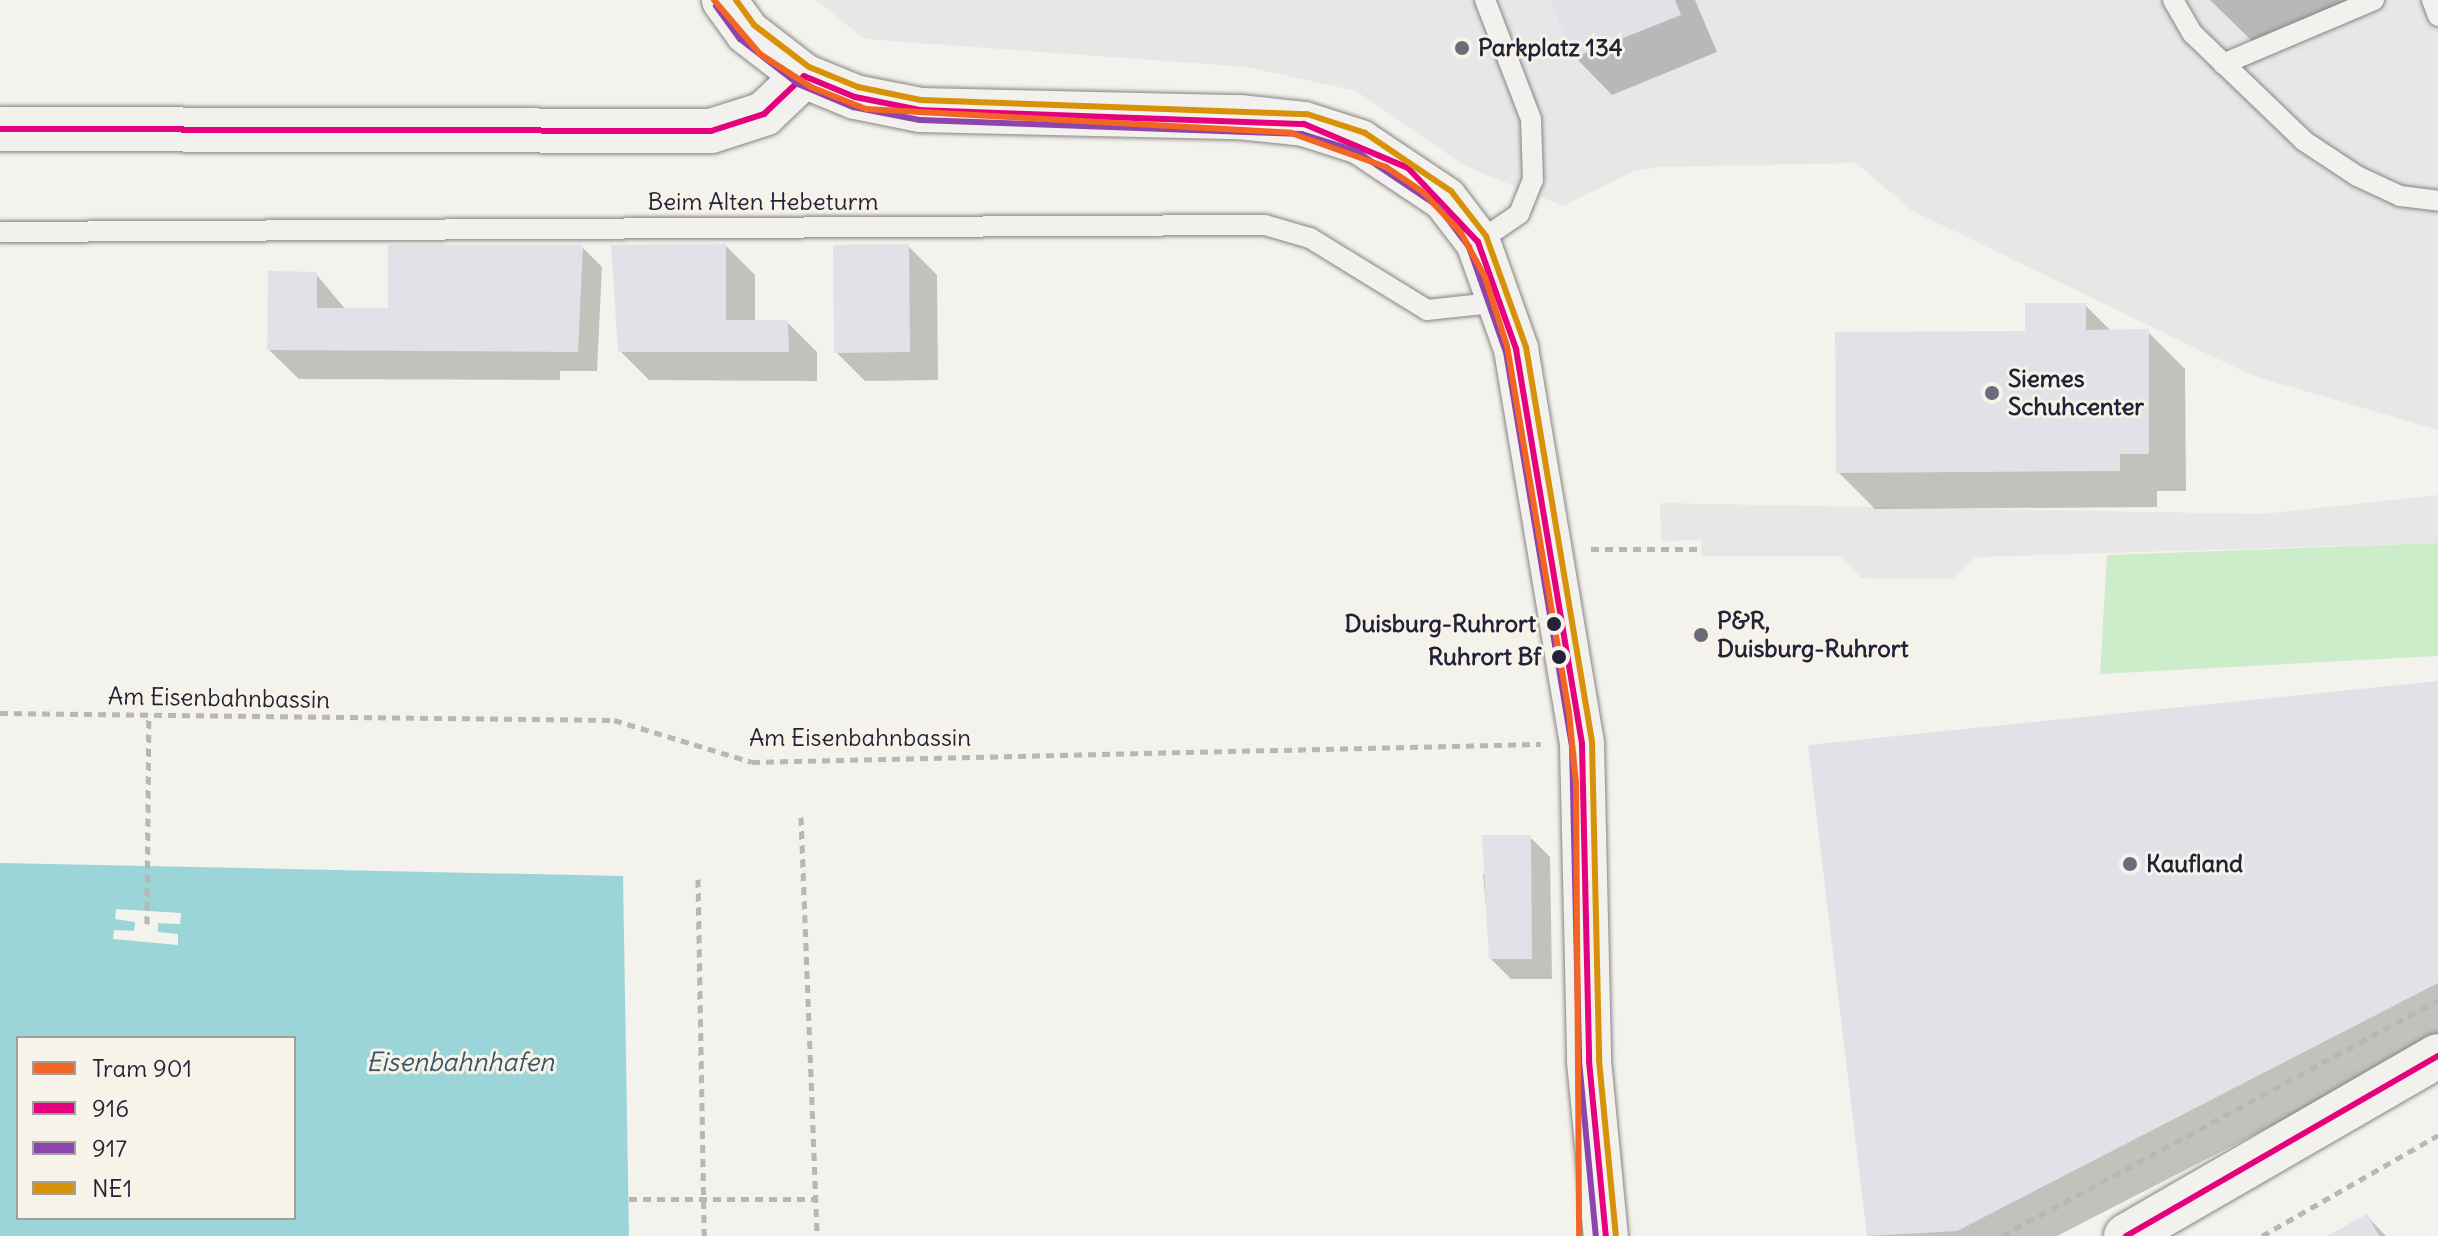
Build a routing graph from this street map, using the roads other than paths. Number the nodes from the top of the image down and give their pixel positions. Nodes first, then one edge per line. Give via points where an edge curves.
1 (724, 0) edge
2 (1485, 0) edge
3 (2173, 0) edge
4 (2374, 0) edge
5 (2432, 0) edge
6 (2438, 16) edge
7 (2223, 64) junction
8 (804, 76) junction
9 (0, 129) edge
10 (2438, 201) edge
11 (0, 232) edge
12 (1478, 242) junction
13 (1504, 301) junction
14 (2438, 1056) edge
15 (1585, 1235) edge
16 (2126, 1236) edge

1 - 8 main road via 747,32
2 - 12 lane via 1531,119 1533,180 1519,214
3 - 7 lane
4 - 7 lane
5 - 6 lane
7 - 10 lane via 2304,141 2357,176 2400,196
8 - 9 main road via 764,114 711,131
8 - 12 main road via 855,97 920,110 1304,124 1408,168
11 - 13 lane, Beim Alten Hebeturm via 1265,225 1310,238 1427,310
12 - 13 main road
13 - 15 main road via 1552,549 1582,744 1589,1061
14 - 16 main road

